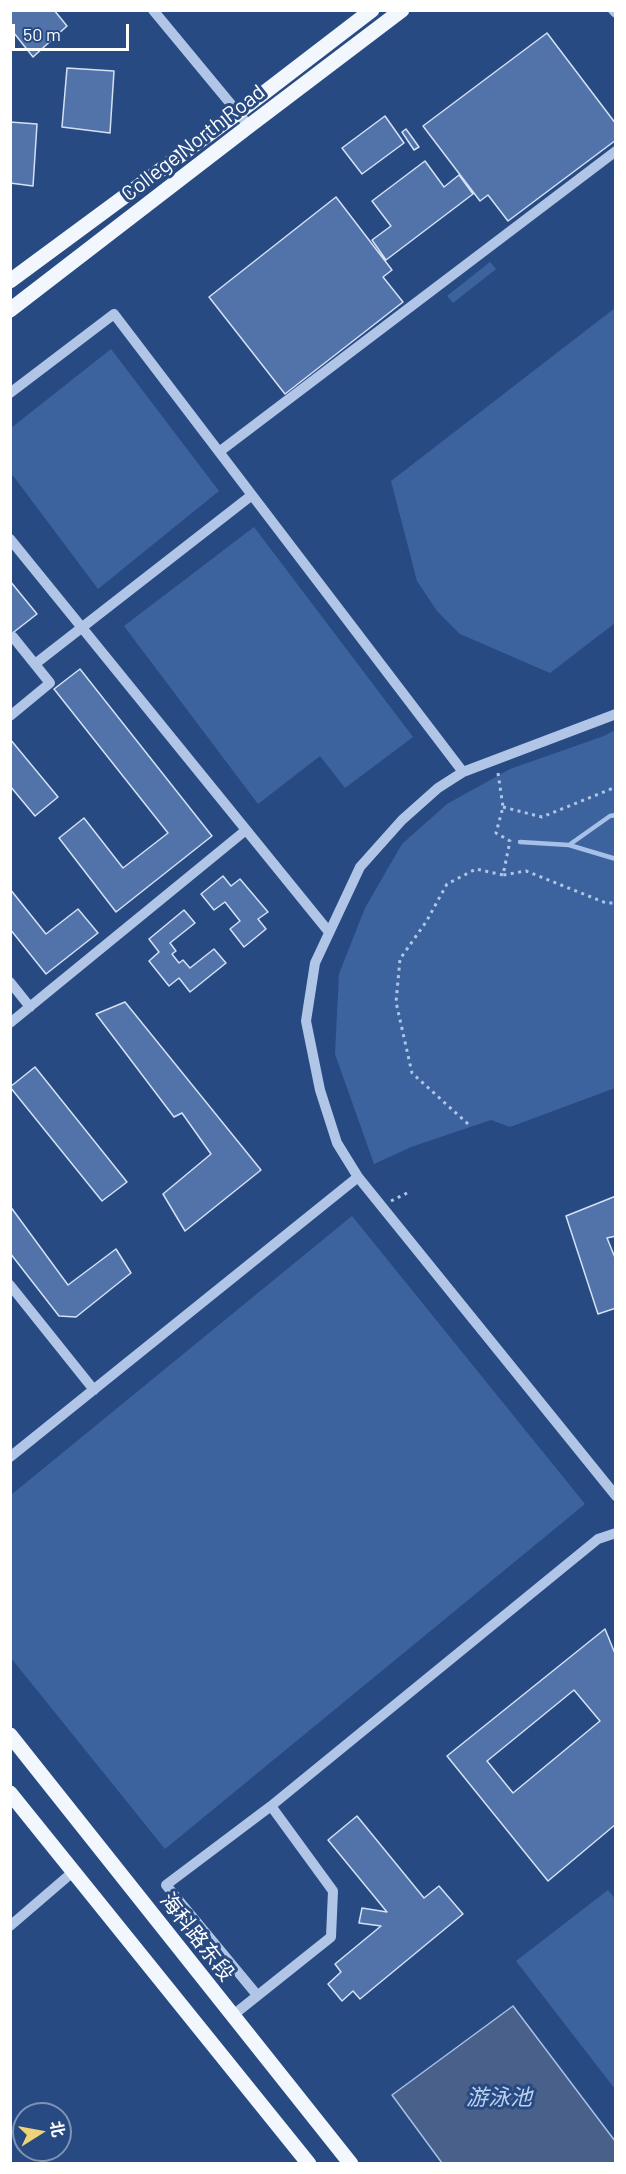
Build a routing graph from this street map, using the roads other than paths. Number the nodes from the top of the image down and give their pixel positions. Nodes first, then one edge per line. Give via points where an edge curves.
1 (153, 10) edge
2 (372, 10) edge
3 (402, 10) edge
4 (239, 112) junction
5 (249, 126) junction
6 (615, 151) edge
7 (10, 281) edge
8 (10, 310) edge
9 (10, 393) edge
10 (219, 452) junction
11 (252, 495) junction
12 (10, 539) edge
13 (82, 627) junction
14 (10, 639) edge
15 (35, 664) junction
16 (615, 714) edge
17 (10, 716) edge
18 (463, 772) junction
19 (246, 830) junction
20 (329, 932) junction
21 (10, 982) edge
22 (30, 1007) junction
23 (10, 1023) edge
24 (358, 1177) junction
25 (10, 1286) edge
26 (94, 1390) junction
27 (10, 1457) edge
28 (615, 1496) edge
29 (615, 1533) edge
30 (10, 1736) edge
31 (10, 1793) edge
32 (271, 1806) junction
33 (74, 1871) junction
34 (10, 1926) edge
35 (257, 1995) junction
36 (232, 2016) junction
37 (309, 2163) edge
38 (351, 2163) edge

1 - 4 street
2 - 4 main road, College North Road
3 - 5 main road, College North Road
4 - 5 street
4 - 7 main road, College North Road
5 - 8 main road, College North Road
6 - 10 street
9 - 10 street via 114,314
10 - 11 street
11 - 13 street
11 - 18 street
12 - 13 street
13 - 15 street
13 - 19 street
14 - 15 street via 13,637
15 - 17 street via 50,683
16 - 18 street
18 - 20 street via 402,820 360,867
19 - 20 street
19 - 22 street
20 - 24 street via 315,963 306,1021 320,1090 337,1143
21 - 22 street
22 - 23 street
24 - 26 street
24 - 28 street
25 - 26 street
26 - 27 street
29 - 32 street via 598,1539
30 - 36 main road, 海科路东段
31 - 33 main road
32 - 35 street via 333,1891 331,1937
32 - 35 street via 166,1885
33 - 34 street
33 - 37 main road
35 - 36 street
36 - 38 main road, 海科路东段

